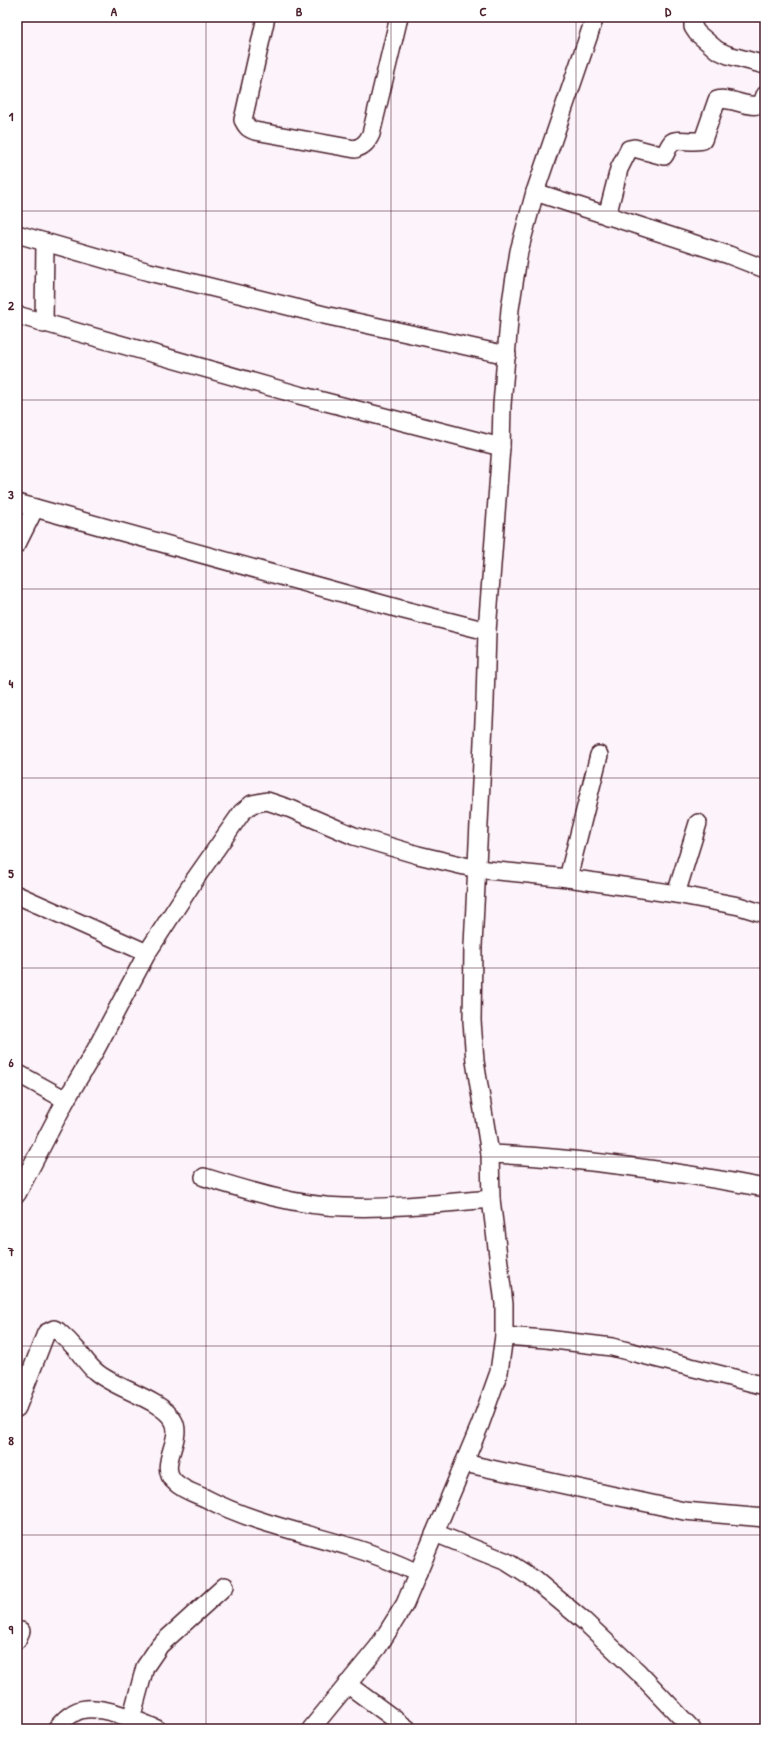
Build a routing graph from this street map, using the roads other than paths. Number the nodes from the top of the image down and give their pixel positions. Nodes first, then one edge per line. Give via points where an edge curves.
1 (266, 17) edge
2 (399, 17) edge
3 (595, 17) edge
4 (693, 17) edge
5 (765, 65) edge
6 (765, 95) edge
7 (535, 192) junction
8 (607, 216) junction
9 (20, 237) edge
10 (45, 242) junction
11 (765, 269) edge
12 (17, 315) edge
13 (44, 324) junction
14 (507, 355) junction
15 (501, 447) junction
16 (17, 503) edge
17 (35, 508) junction
18 (17, 544) edge
19 (486, 631) junction
20 (599, 755) dead end
21 (698, 823) dead end
22 (477, 869) junction
23 (568, 878) junction
24 (676, 894) junction
25 (17, 895) edge
26 (765, 914) edge
27 (147, 953) junction
28 (17, 1073) edge
29 (66, 1100) junction
30 (490, 1154) junction
31 (204, 1177) dead end
32 (765, 1188) edge
33 (17, 1194) edge
34 (491, 1199) junction
35 (504, 1336) junction
36 (765, 1386) edge
37 (17, 1408) edge
38 (464, 1463) junction
39 (765, 1518) edge
40 (435, 1533) junction
41 (418, 1573) junction
42 (225, 1586) dead end
43 (347, 1684) junction
44 (131, 1719) junction
45 (56, 1729) edge
46 (157, 1729) edge
47 (311, 1729) edge
48 (408, 1729) edge
49 (692, 1729) edge

1 - 2 street via 243,120 245,126 249,129 356,149 364,146 371,134
3 - 7 street
4 - 5 street via 693,27 697,33 717,50
6 - 8 street via 762,103 756,106 717,100 703,140 674,140 664,156 629,149 618,169
7 - 8 street
7 - 14 street via 520,251 510,308
8 - 11 street
9 - 10 street
10 - 13 street
10 - 14 street via 149,272 324,315
12 - 13 street
13 - 15 street via 300,395
14 - 15 street
15 - 19 street
16 - 17 street
17 - 18 street
17 - 19 street
19 - 22 street
20 - 23 street
21 - 24 street
22 - 23 street
22 - 27 street via 354,836 291,809 260,801 242,812
22 - 30 street via 472,1022 475,1061
23 - 24 street
24 - 26 street via 739,906
25 - 27 street
27 - 29 street
28 - 29 street
29 - 33 street
30 - 32 street via 599,1162
30 - 34 street
31 - 34 street via 299,1202 344,1207
34 - 35 street via 504,1304
35 - 36 street via 612,1347
35 - 38 street via 499,1372
37 - 41 street via 46,1333 54,1329 63,1335 95,1371 157,1406 173,1420 176,1426 168,1471 176,1484 260,1521 352,1547 393,1561
38 - 39 street via 684,1511
38 - 40 street
40 - 41 street
40 - 49 street via 507,1562 535,1580 584,1621 639,1673
41 - 43 street via 394,1623
42 - 44 street via 160,1645 145,1668
43 - 47 street
43 - 48 street
44 - 45 street via 103,1710 86,1709 65,1719
44 - 46 street

